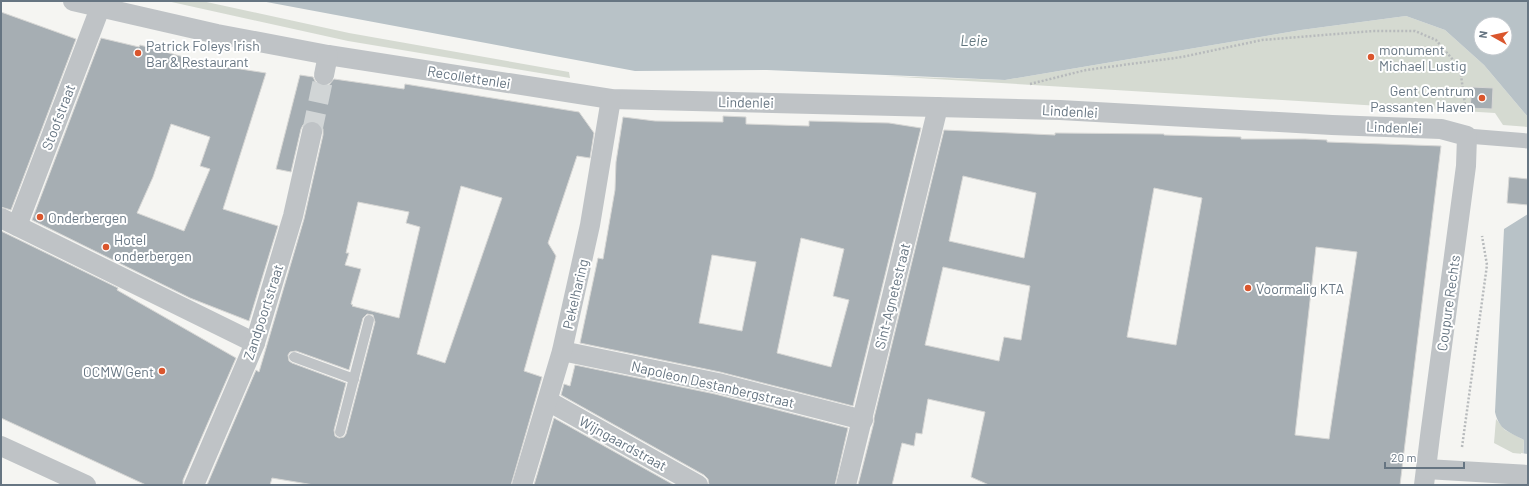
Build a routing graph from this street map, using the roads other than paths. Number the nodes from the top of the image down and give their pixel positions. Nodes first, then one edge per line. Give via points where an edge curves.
1 (73, 1) edge
2 (100, 8) junction
3 (328, 55) junction
4 (324, 75) tunnel mouth
5 (611, 99) junction
6 (938, 107) junction
7 (312, 132) tunnel mouth
8 (1467, 136) junction
9 (1528, 141) edge
10 (9, 222) edge
11 (369, 320) dead end
12 (261, 345) junction
13 (562, 351) junction
14 (294, 357) dead end
15 (354, 379) junction
16 (548, 401) junction
17 (863, 420) junction
18 (340, 432) dead end
19 (1, 446) edge
20 (1520, 474) edge
21 (1425, 477) edge
22 (86, 485) edge
23 (194, 485) edge
24 (522, 485) edge
25 (698, 485) edge
26 (846, 485) edge

1 - 2 street, Recollettenlei
2 - 3 street, Recollettenlei
2 - 10 street, Stoofstraat
3 - 4 street
3 - 5 street, Recollettenlei
5 - 6 street, Lindenlei
5 - 13 street, Pekelharing via 590,225
6 - 8 street, Lindenlei via 1060,110 1441,129
6 - 17 street, Sint-Agnetestraat
7 - 12 street, Zandpoortstraat
8 - 9 street, Lindenlei
8 - 21 street, Coupure Rechts via 1466,166
10 - 12 street
11 - 15 lane
12 - 23 street, Zandpoortstraat
13 - 16 street, Pekelharing
13 - 17 street, Napoleon Destanbergstraat via 718,383
14 - 15 lane
15 - 18 lane
16 - 24 street, Pekelharing
16 - 25 street, Wijngaardstraat
17 - 26 street, Sint-Agnetestraat
19 - 22 street
20 - 21 street, Coupure Rechts via 1459,471

